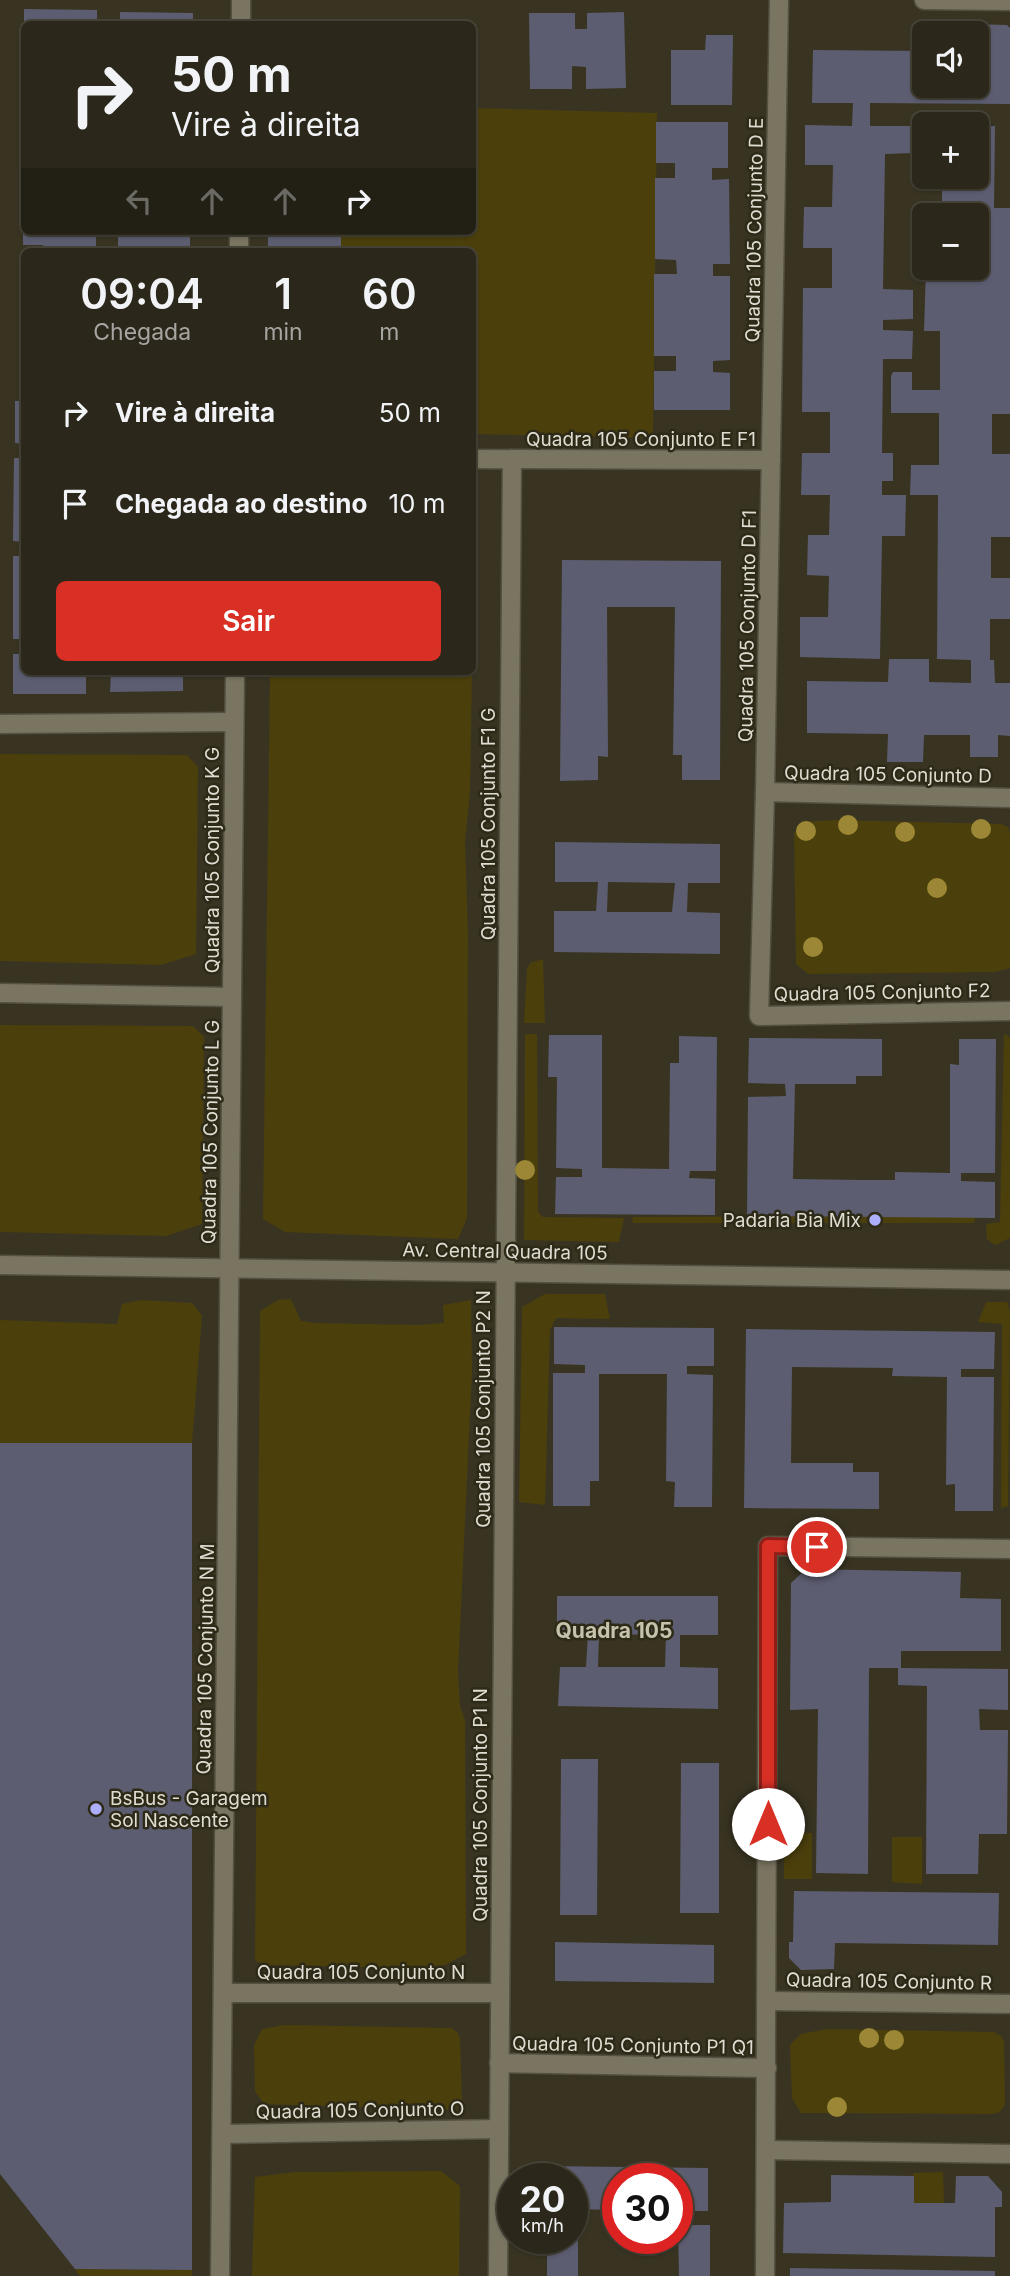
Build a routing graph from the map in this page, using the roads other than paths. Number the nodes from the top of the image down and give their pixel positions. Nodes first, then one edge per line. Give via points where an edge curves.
1 (241, 0) edge
2 (779, 0) edge
3 (924, 0) edge
4 (1010, 1) edge
5 (241, 21) edge
6 (476, 459) edge
7 (512, 459) junction
8 (771, 460) junction
9 (235, 675) edge
10 (234, 722) junction
11 (0, 724) edge
12 (765, 792) junction
13 (1010, 798) edge
14 (759, 971) joint
15 (0, 993) edge
16 (232, 997) junction
17 (1010, 1011) edge
18 (0, 1265) edge
19 (230, 1268) junction
20 (505, 1272) junction
21 (1010, 1280) edge
22 (503, 1546) joint
23 (1010, 1549) edge
24 (223, 1993) junction
25 (500, 1993) junction
26 (767, 2001) junction
27 (1010, 2004) edge
28 (499, 2063) junction
29 (767, 2068) junction
30 (499, 2129) junction
31 (222, 2134) junction
32 (766, 2150) junction
33 (1010, 2154) edge
34 (220, 2276) edge
35 (498, 2276) edge
36 (765, 2276) edge

1 - 5 street
2 - 8 street, Quadra 105 Conjunto D E
3 - 4 street
6 - 7 street, Quadra 105 Conjunto E F1
7 - 8 street, Quadra 105 Conjunto E F1
7 - 20 street, Quadra 105 Conjunto F1 G
8 - 12 street, Quadra 105 Conjunto D F1
9 - 10 street, Quadra 105 Conjunto K G
10 - 11 street
10 - 16 street, Quadra 105 Conjunto K G
12 - 13 street, Quadra 105 Conjunto D
12 - 14 street, Quadra 105 Conjunto D F1
14 - 17 street, Quadra 105 Conjunto F2 via 759,1016
15 - 16 street
16 - 19 street, Quadra 105 Conjunto L G
18 - 19 street, Av. Central Quadra 105
19 - 20 street, Av. Central Quadra 105
19 - 24 street, Quadra 105 Conjunto N M
20 - 21 street, Av. Central Quadra 105
20 - 22 street, Quadra 105 Conjunto P2 N
22 - 25 street, Quadra 105 Conjunto P1 N
23 - 26 street via 768,1546
24 - 25 street, Quadra 105 Conjunto N
24 - 31 street, Quadra 105 Conjunto N M
25 - 28 street, Quadra 105 Conjunto P1 N
26 - 27 street, Quadra 105 Conjunto R
26 - 29 street
28 - 29 street, Quadra 105 Conjunto P1 Q1
28 - 30 street, Quadra 105 Conjunto P1 N
29 - 32 street
30 - 31 street, Quadra 105 Conjunto O
30 - 35 street, Quadra 105 Conjunto P1 N
31 - 34 street, Quadra 105 Conjunto N M
32 - 33 street
32 - 36 street

